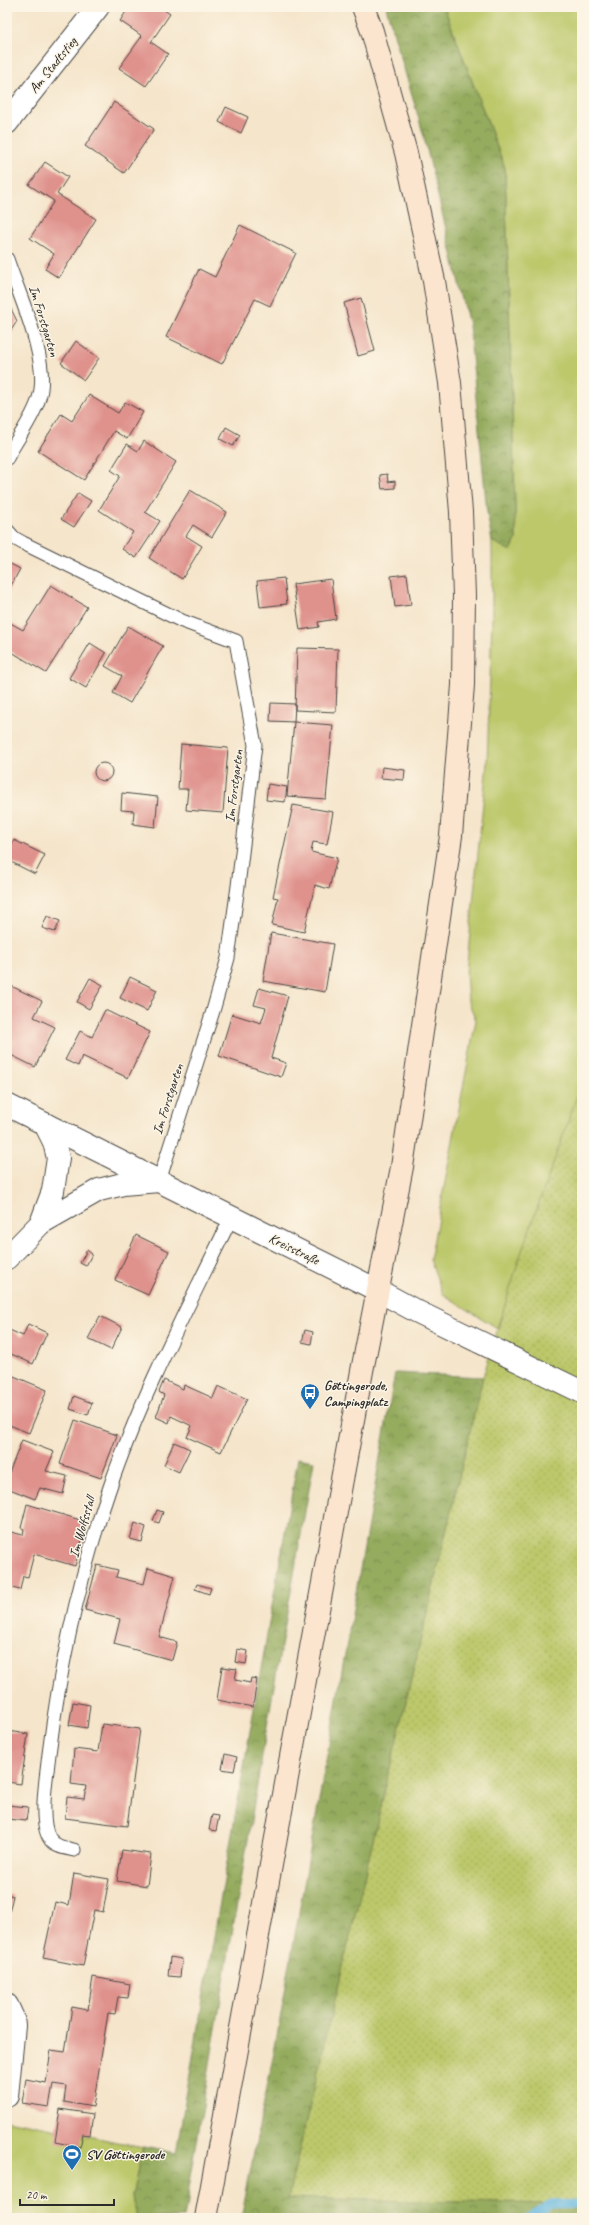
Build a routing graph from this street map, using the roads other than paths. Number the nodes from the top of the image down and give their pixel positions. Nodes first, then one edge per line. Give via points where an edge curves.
1 (98, 7) edge
2 (363, 7) edge
3 (7, 123) edge
4 (7, 259) edge
5 (7, 458) edge
6 (7, 530) edge
7 (7, 1104) edge
8 (45, 1124) junction
9 (159, 1181) junction
10 (231, 1218) junction
11 (41, 1223) junction
12 (7, 1258) edge
13 (379, 1291) junction
14 (582, 1392) edge
15 (74, 1850) dead end
16 (7, 2005) edge
17 (7, 2096) edge
18 (206, 2218) edge

1 - 3 street, Am Stadtstieg
2 - 13 main road via 406,153 434,281 450,383 461,512 464,596 463,685 450,836 406,1144
4 - 5 lane, Im Forstgarten via 38,350 43,374 39,400
6 - 9 lane, Im Forstgarten via 23,543 182,621 236,641 255,745 228,958
7 - 8 street, Kreisstraße
8 - 9 street, Kreisstraße
8 - 11 street via 58,1158 53,1191
9 - 10 street, Kreisstraße
9 - 11 street via 123,1184 100,1190
10 - 13 street, Kreisstraße
10 - 15 lane, Im Wolfsstall via 132,1432 109,1491 83,1580 52,1727 44,1819 50,1839 60,1848
11 - 12 street
13 - 14 street, Kreisstraße
13 - 18 main road via 362,1371
16 - 17 street via 14,2018

